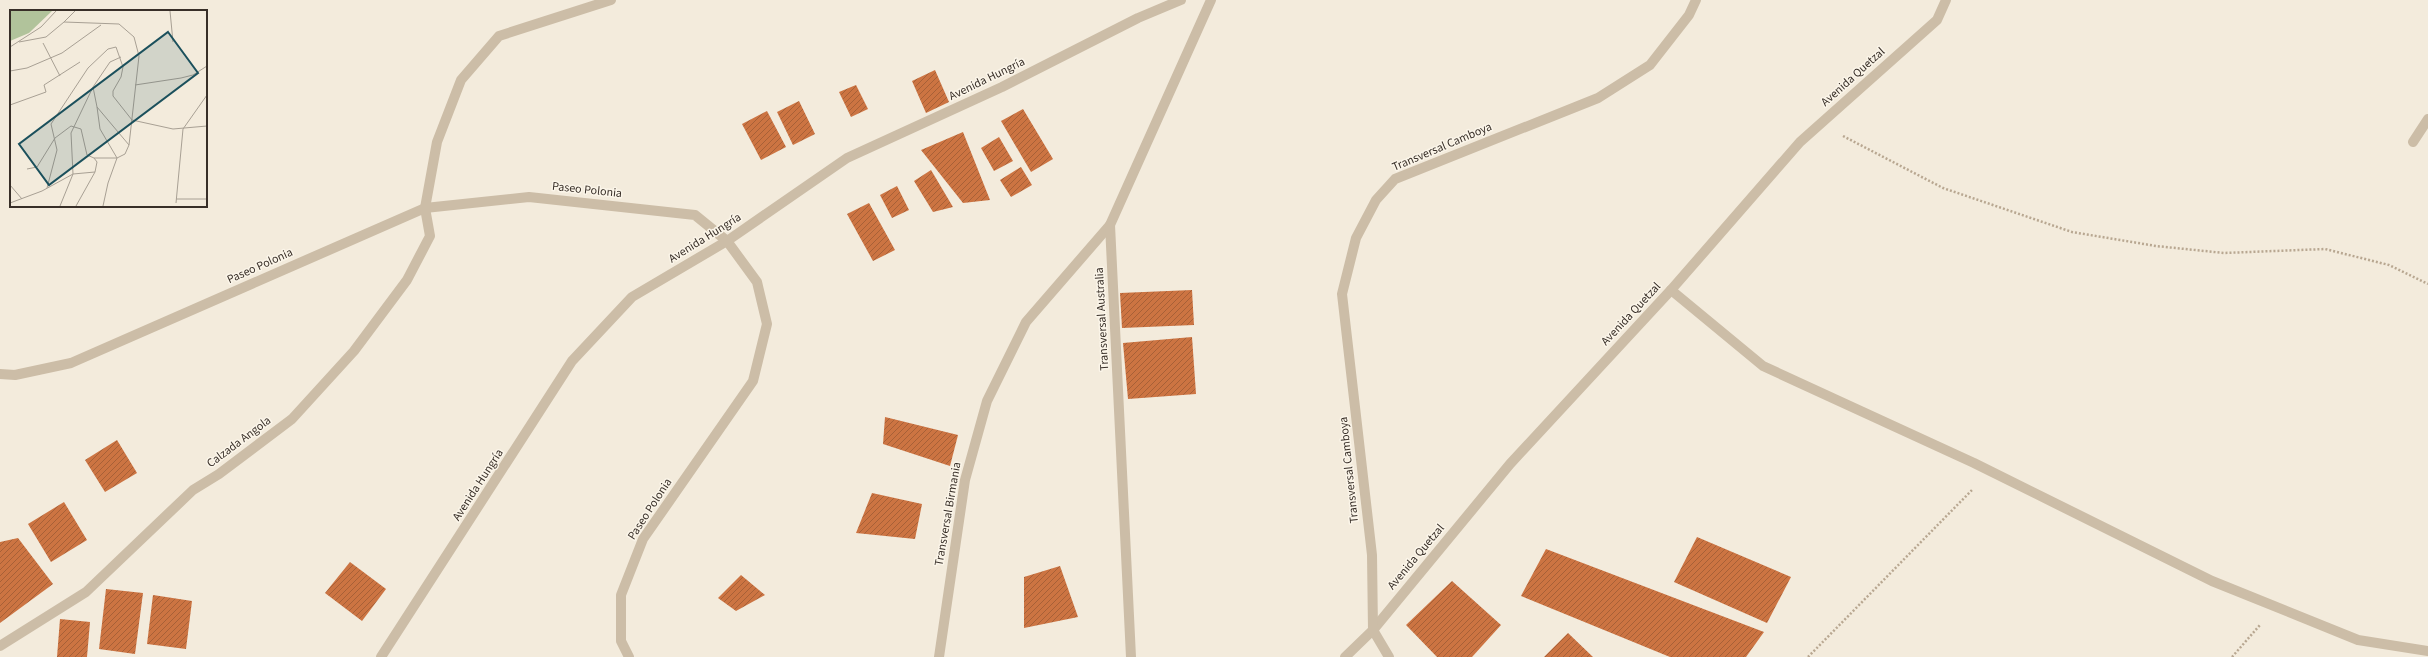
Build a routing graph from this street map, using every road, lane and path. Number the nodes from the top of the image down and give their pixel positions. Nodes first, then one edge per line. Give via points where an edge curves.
1 (611, 0) edge
2 (1181, 0) edge
3 (1211, 0) edge
4 (1696, 0) edge
5 (1946, 0) edge
6 (2428, 120) edge
7 (1821, 124) junction
8 (2413, 142) dead end
9 (425, 208) junction
10 (1110, 226) junction
11 (727, 241) junction
12 (2428, 284) edge
13 (1671, 290) junction
14 (0, 374) edge
15 (1991, 471) junction
16 (2277, 607) junction
17 (1373, 630) junction
18 (0, 646) edge
19 (2428, 651) edge
20 (381, 657) edge
21 (630, 657) edge
22 (939, 657) edge
23 (1131, 657) edge
24 (1346, 657) edge
25 (1389, 657) edge
26 (1808, 657) edge
27 (2232, 657) edge

1 - 9 street via 500,36 461,80 437,142
2 - 11 street, Avenida Hungría via 1138,18 1002,87 847,158
3 - 10 street, Transversal Australia
4 - 17 street, Transversal Camboya via 1689,15 1650,65 1598,98 1395,179 1376,200 1356,238 1342,294 1372,555
5 - 7 street, Avenida Quetzal via 1937,20
6 - 8 street
7 - 12 path via 1943,188 2072,232 2156,246 2224,253 2325,249 2389,265
7 - 13 street, Avenida Quetzal via 1800,142
9 - 11 street, Paseo Polonia via 529,197 695,215
9 - 14 street, Paseo Polonia via 71,363 15,375
9 - 18 street, Calzada Angola via 430,236 407,280 354,351 292,418 219,474 193,490 86,592
10 - 22 street, Transversal Birmania via 1026,322 987,401 965,480
10 - 23 street, Transversal Australia
11 - 20 street, Avenida Hungría via 632,297 572,361
11 - 21 street, Paseo Polonia via 757,282 767,324 753,381 643,539 621,595 621,641
13 - 15 street via 1764,366
13 - 17 street, Avenida Quetzal via 1510,464
15 - 16 street via 2212,581
15 - 26 path
16 - 19 street via 2358,640
16 - 27 path
17 - 24 street, Avenida Quetzal
17 - 25 street

